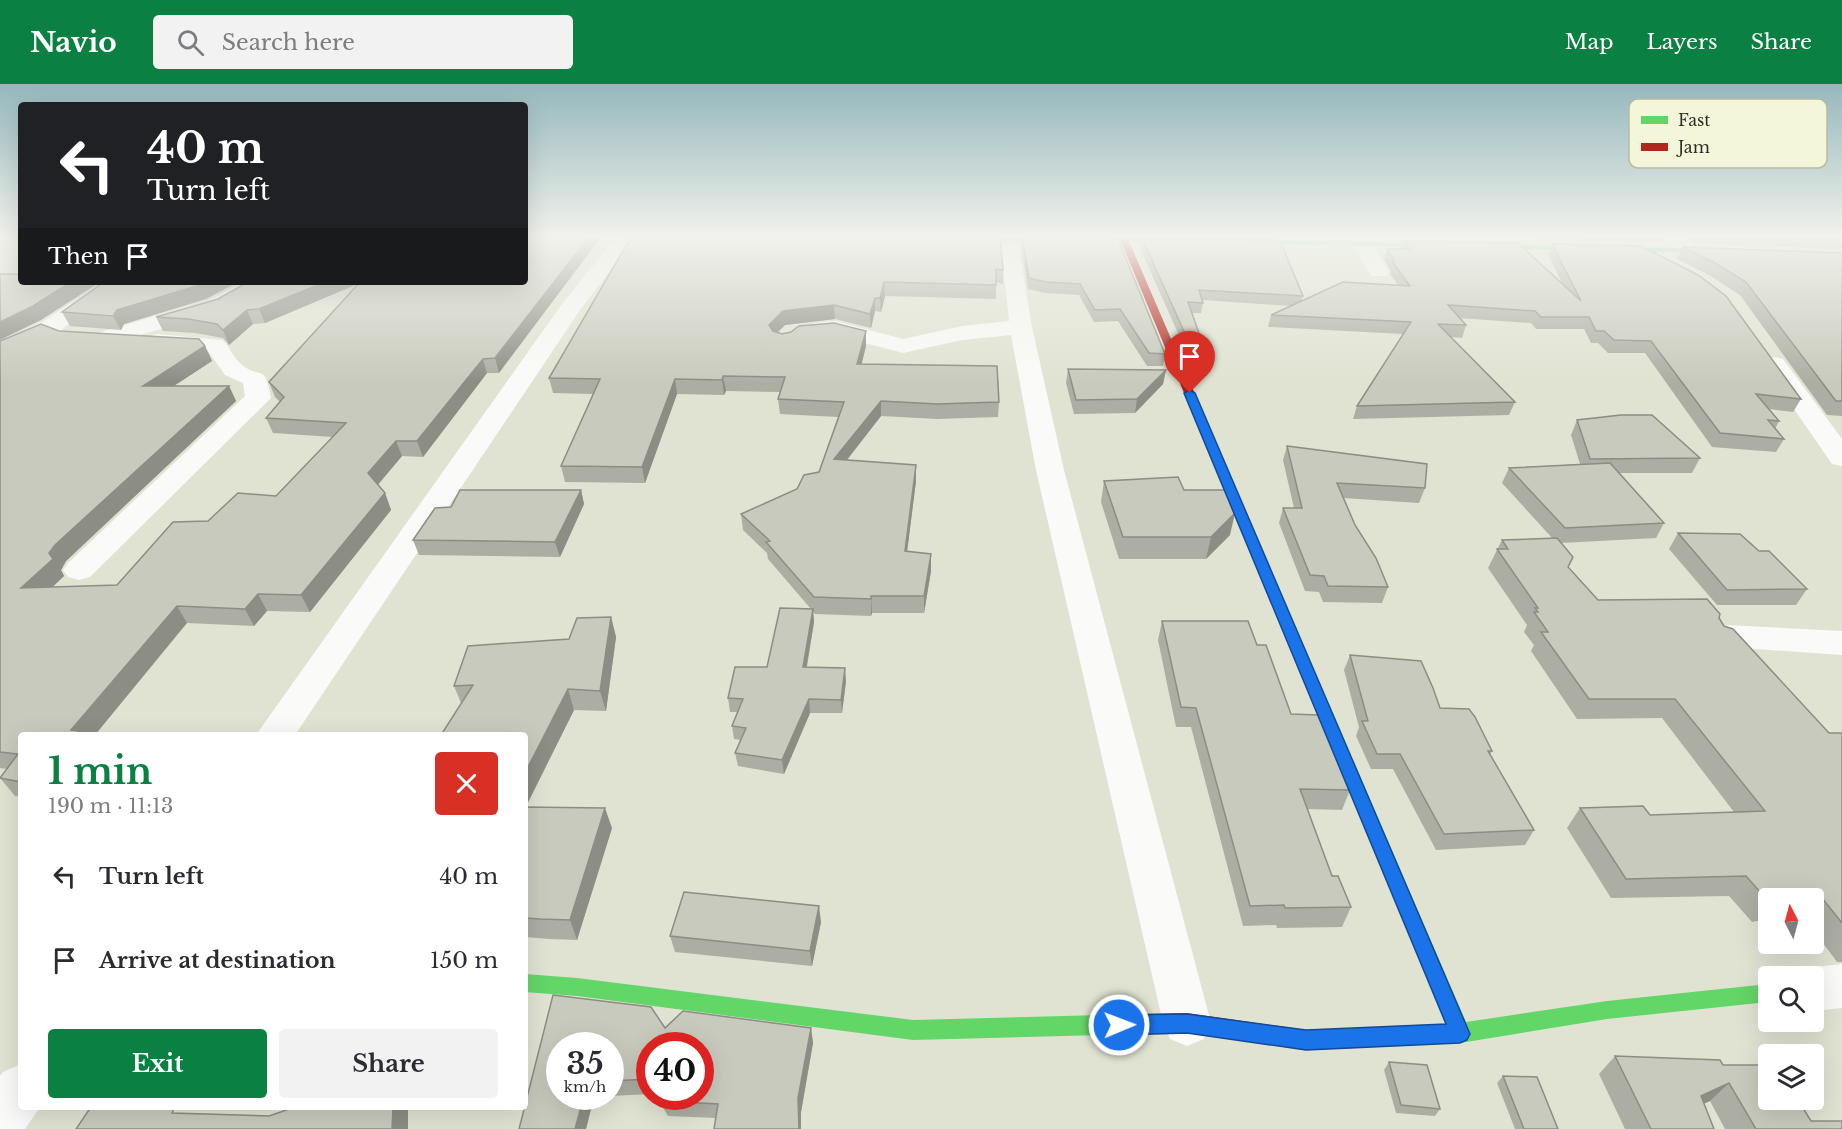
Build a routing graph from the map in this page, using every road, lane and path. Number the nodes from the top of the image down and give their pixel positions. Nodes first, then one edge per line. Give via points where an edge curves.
1 (111, 286) edge
2 (251, 286) edge
3 (588, 286) edge
4 (1015, 286) edge
5 (1144, 286) edge
6 (50, 327) junction
7 (1021, 327) junction
8 (804, 330) edge
9 (102, 339) junction
10 (1763, 347) edge
11 (0, 350) edge
12 (1842, 458) edge
13 (79, 570) dead end
14 (1725, 636) edge
15 (1842, 643) edge
16 (277, 732) edge
17 (528, 983) edge
18 (1842, 986) edge
19 (1824, 988) edge
20 (1758, 994) edge
21 (1187, 1023) junction
22 (1460, 1034) junction
23 (18, 1094) edge
24 (0, 1119) edge

1 - 6 street
2 - 9 street via 215,306
3 - 16 street
4 - 7 street
5 - 22 street
6 - 9 street via 67,336
6 - 11 street
7 - 8 street via 962,333 899,351 836,328
7 - 21 street via 1050,470
9 - 13 street via 215,345 233,370 255,379 258,398
10 - 12 street
14 - 15 street
17 - 21 street via 913,1030
18 - 19 street
20 - 22 street via 1607,1010
21 - 22 street via 1306,1040
23 - 24 street

